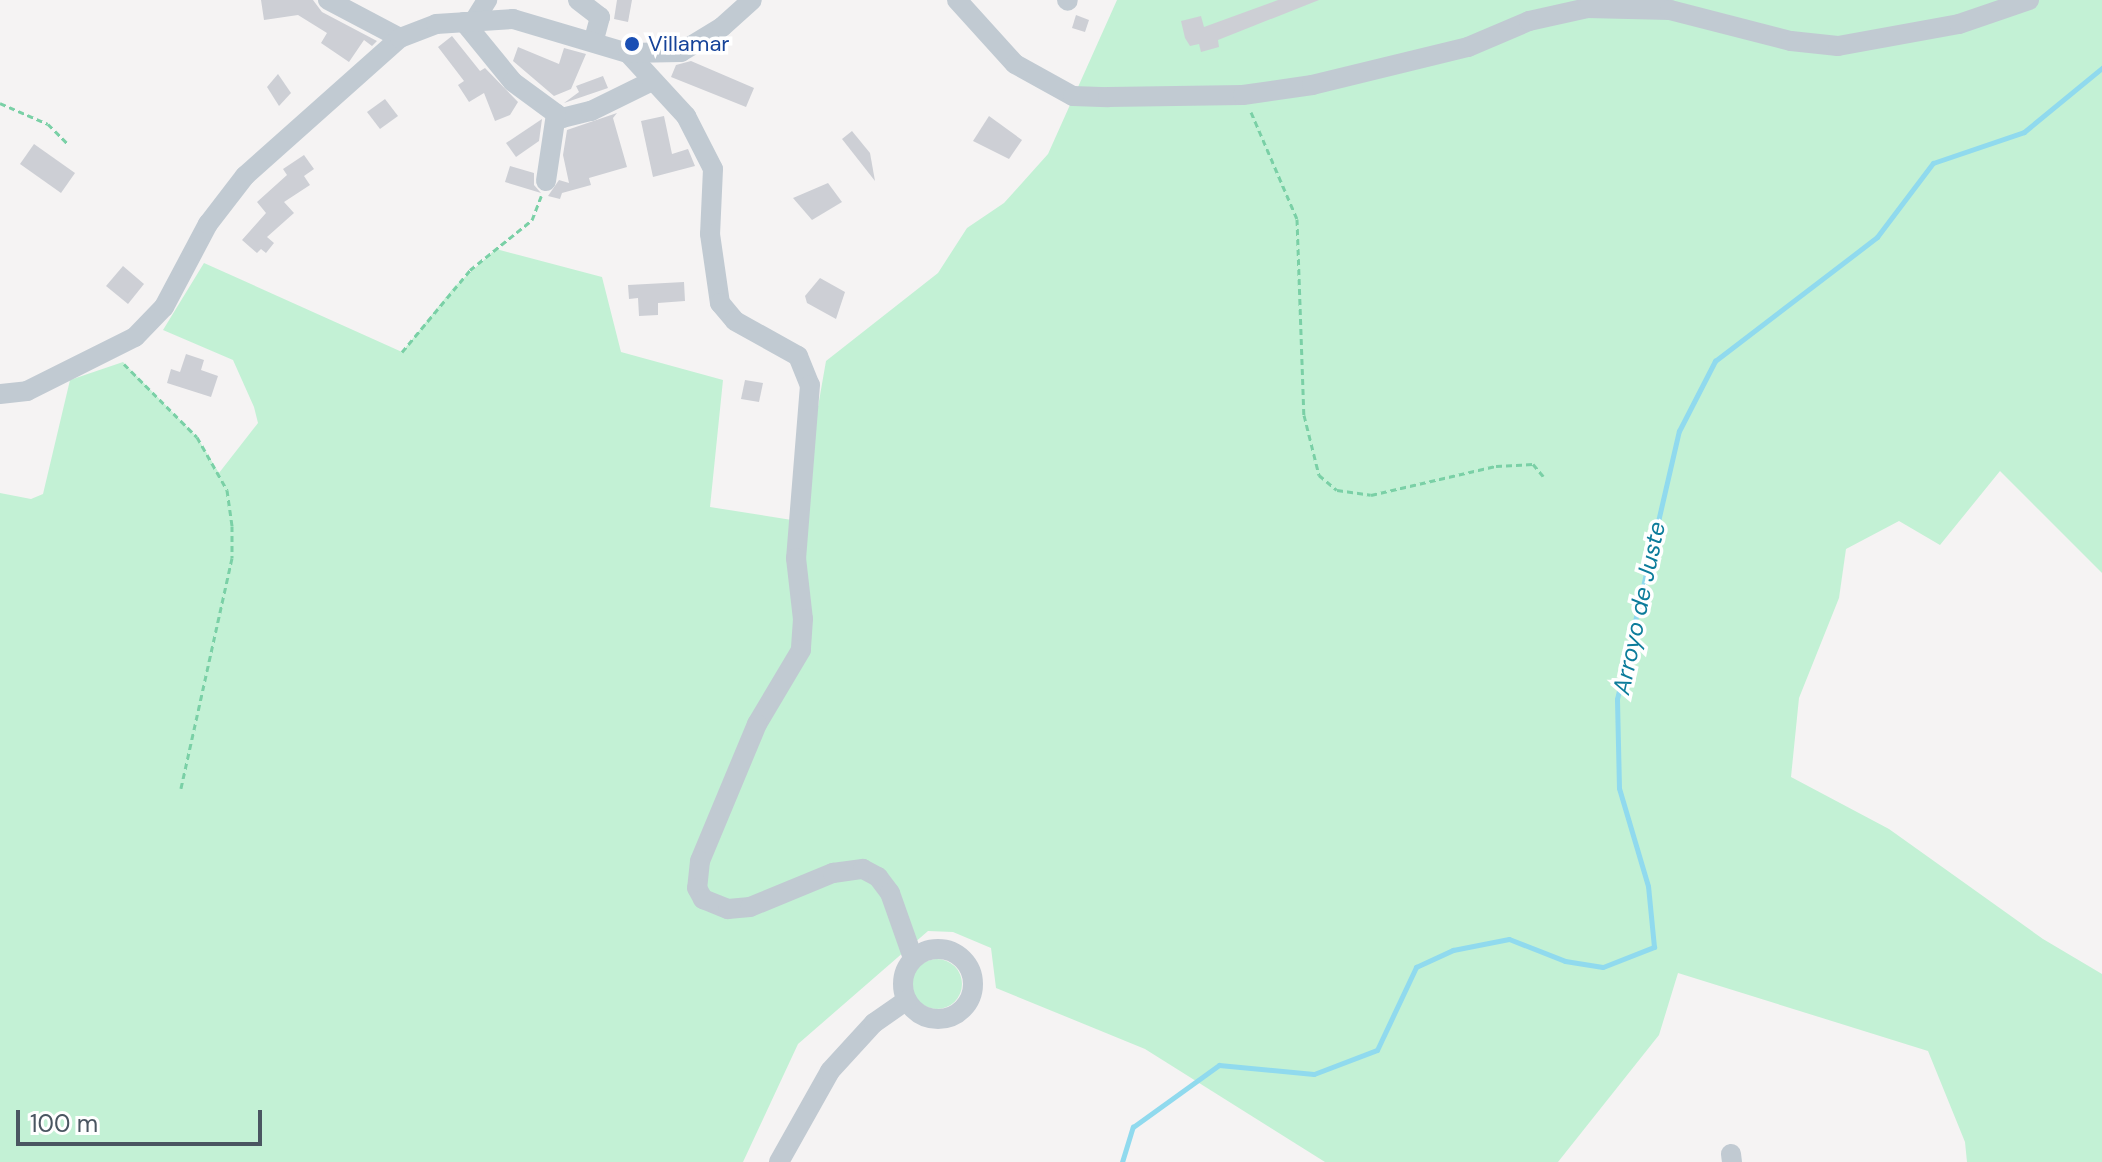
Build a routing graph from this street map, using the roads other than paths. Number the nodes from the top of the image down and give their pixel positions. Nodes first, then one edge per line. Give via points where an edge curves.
1 (328, 0) edge
2 (487, 0) edge
3 (578, 0) edge
4 (752, 0) edge
5 (957, 0) edge
6 (2029, 0) edge
7 (1647, 4) edge
8 (604, 9) edge
9 (469, 22) junction
10 (400, 38) junction
11 (594, 39) junction
12 (628, 53) junction
13 (652, 81) junction
14 (556, 114) junction
15 (546, 181) road end
16 (0, 394) edge
17 (913, 958) junction
18 (907, 1000) junction
19 (779, 1162) edge

1 - 10 street
2 - 9 street
3 - 8 street
4 - 12 street via 722,27 681,52
5 - 7 street via 1015,64 1073,96 1243,95 1426,59 1561,12
6 - 7 street via 1980,19 1838,46 1791,41
8 - 11 street
9 - 10 street via 436,24
9 - 11 street via 513,19
9 - 14 street via 513,82
10 - 16 street via 245,176 208,224 164,307 135,337 27,391
11 - 12 street
12 - 13 street
13 - 14 street via 591,111 562,118
13 - 17 street via 686,116 713,169 711,261 720,303 735,321 798,356 810,385 796,558 801,650 757,724 700,861 697,888 716,907 739,908 833,873 863,869 890,893
14 - 15 street
17 - 18 street via 903,979
17 - 18 street via 939,948 955,952 970,967 974,982 971,998 960,1012 944,1019 924,1016
18 - 19 street via 874,1023 830,1071

